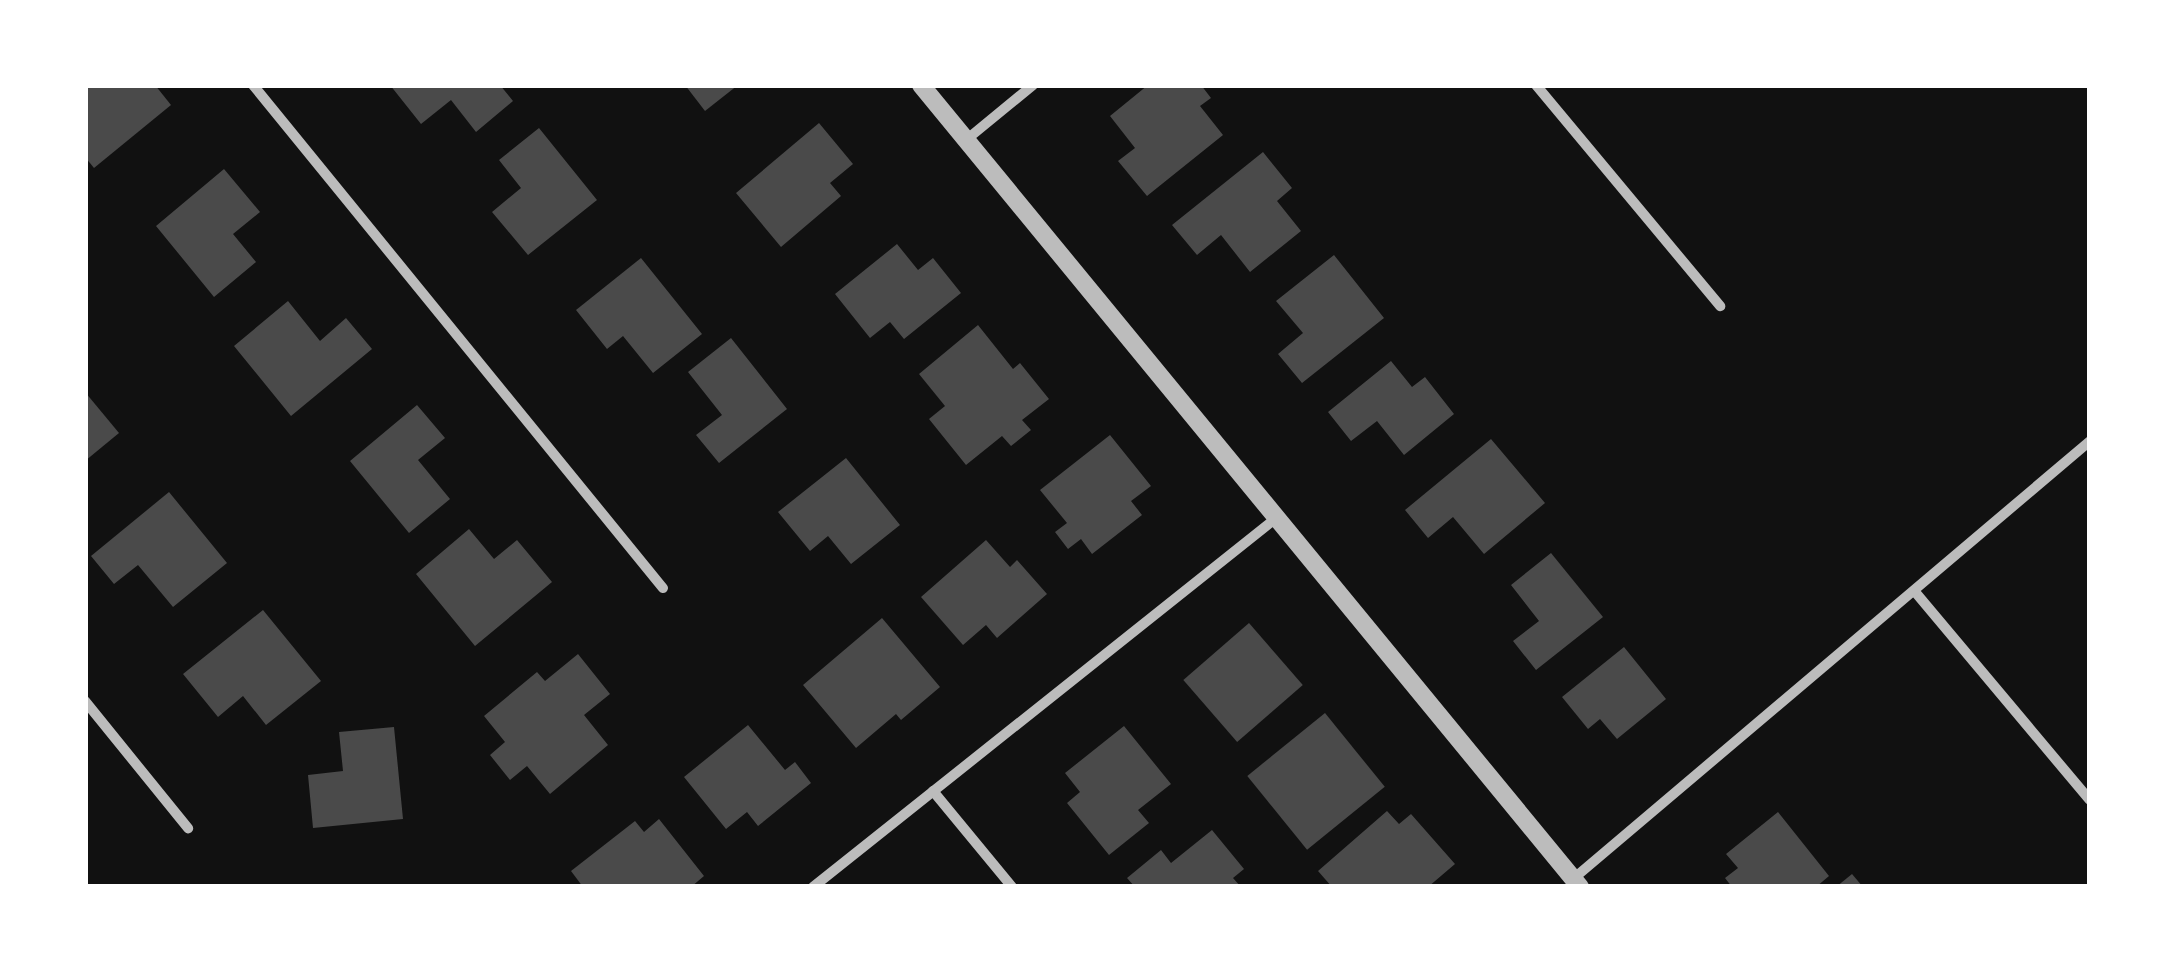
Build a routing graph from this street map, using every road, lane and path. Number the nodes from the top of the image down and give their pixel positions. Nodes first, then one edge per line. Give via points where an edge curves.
1 (253, 85) edge
2 (920, 85) edge
3 (1033, 85) edge
4 (1536, 85) edge
5 (966, 140) junction
6 (1720, 306) dead end
7 (2090, 441) edge
8 (1275, 519) junction
9 (663, 588) dead end
10 (1916, 593) junction
11 (85, 701) edge
12 (934, 791) junction
13 (2090, 800) edge
14 (188, 828) dead end
15 (1576, 883) edge
16 (813, 887) edge
17 (1012, 887) edge

1 - 9 street
2 - 5 street
3 - 5 street
4 - 6 street
5 - 8 street
7 - 10 street
8 - 12 street
8 - 15 street
10 - 13 street
10 - 15 street
11 - 14 street
12 - 16 street
12 - 17 street

